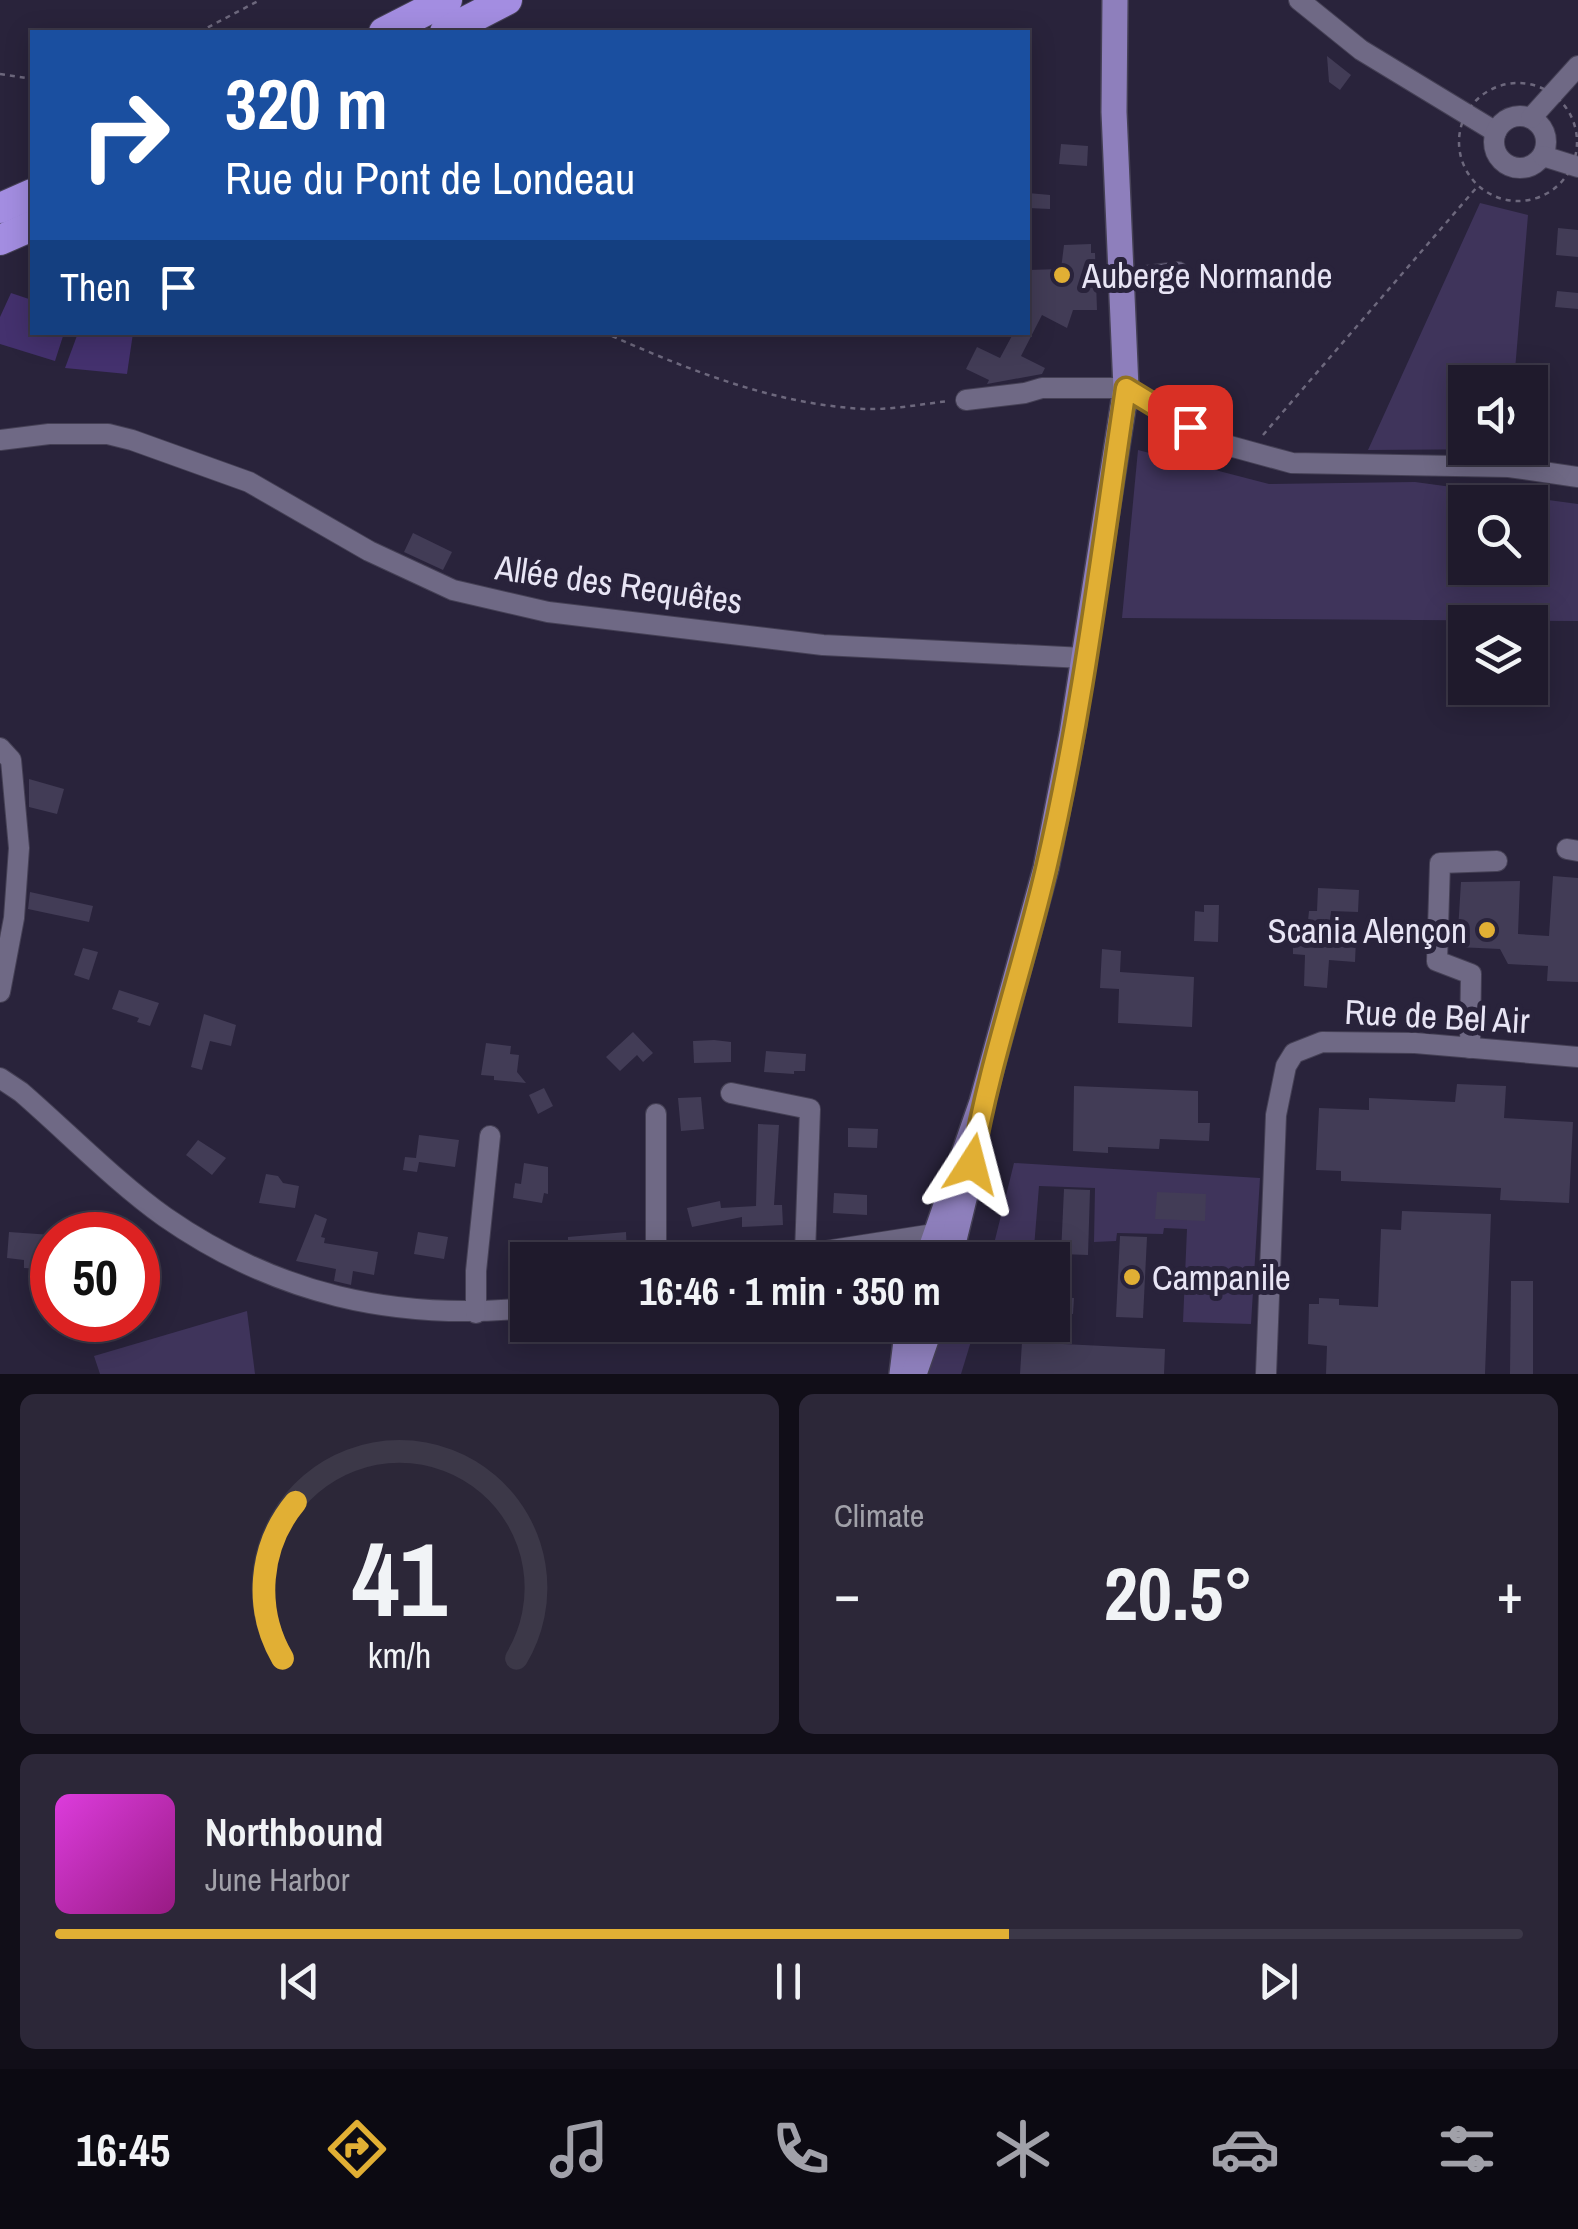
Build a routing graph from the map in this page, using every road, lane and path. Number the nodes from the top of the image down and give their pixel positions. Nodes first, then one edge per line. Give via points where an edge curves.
1 (260, 0) edge
2 (447, 0) edge
3 (506, 0) edge
4 (1114, 0) edge
5 (1128, 0) edge
6 (1299, 0) edge
7 (1116, 28) junction
8 (202, 30) edge
9 (388, 30) edge
10 (448, 30) edge
11 (1578, 66) edge
12 (0, 74) edge
13 (30, 78) edge
14 (1553, 94) junction
15 (1465, 114) junction
16 (1532, 118) junction
17 (1496, 132) junction
18 (1542, 156) junction
19 (1575, 167) edge
20 (1478, 186) junction
21 (30, 195) edge
22 (0, 208) edge
23 (30, 227) edge
24 (0, 240) edge
25 (1178, 272) dead end
26 (1121, 280) junction
27 (610, 335) edge
28 (1126, 388) junction
29 (966, 400) joint
30 (0, 440) edge
31 (1249, 451) junction
32 (1578, 478) edge
33 (1084, 658) junction
34 (0, 748) edge
35 (1497, 860) dead end
36 (0, 992) edge
37 (1470, 1048) junction
38 (1578, 1058) edge
39 (0, 1078) edge
40 (731, 1093) dead end
41 (982, 1102) junction
42 (656, 1114) dead end
43 (490, 1136) dead end
44 (934, 1234) junction
45 (656, 1242) edge
46 (806, 1242) edge
47 (884, 1242) edge
48 (932, 1242) edge
49 (947, 1242) edge
50 (951, 1242) edge
51 (510, 1310) edge
52 (476, 1313) junction
53 (906, 1342) edge
54 (925, 1342) edge
55 (902, 1374) edge
56 (914, 1374) edge
57 (1266, 1374) edge

1 - 8 path
2 - 9 highway
3 - 10 highway
4 - 7 main road
5 - 7 main road
6 - 15 street via 1361,50
7 - 26 main road
11 - 14 street
12 - 13 path
14 - 15 path via 1525,83 1505,84 1486,91
14 - 16 street
14 - 19 path via 1572,116
15 - 17 street
15 - 20 path via 1460,160
16 - 17 street via 1510,118
16 - 18 street via 1544,131
17 - 18 street via 1496,154 1510,166 1532,166
18 - 19 street
19 - 20 path via 1556,188 1520,202
20 - 31 path
21 - 22 highway
23 - 24 highway
25 - 26 street
26 - 28 main road
27 - 29 path via 682,367 782,396 864,409
28 - 29 street via 1042,388
28 - 31 street via 1215,442
28 - 33 main road
30 - 33 street, Allée des Requêtes via 108,434 132,440 249,482 369,551 454,590 548,612 823,645
31 - 32 street via 1292,464 1509,467
33 - 41 main road via 1046,868
34 - 36 street via 11,760 19,848
35 - 37 street via 1440,864 1438,961 1471,974
37 - 38 street, Rue de Bel Air
37 - 57 street, Rue de Bel Air via 1322,1042 1294,1054 1286,1066 1276,1114
39 - 52 street via 162,1214 218,1251 318,1294
40 - 46 street via 810,1109
41 - 44 main road
41 - 50 main road
42 - 45 street
43 - 52 street
44 - 47 street
44 - 48 main road
44 - 49 main road
51 - 52 street
53 - 55 main road
54 - 56 main road

